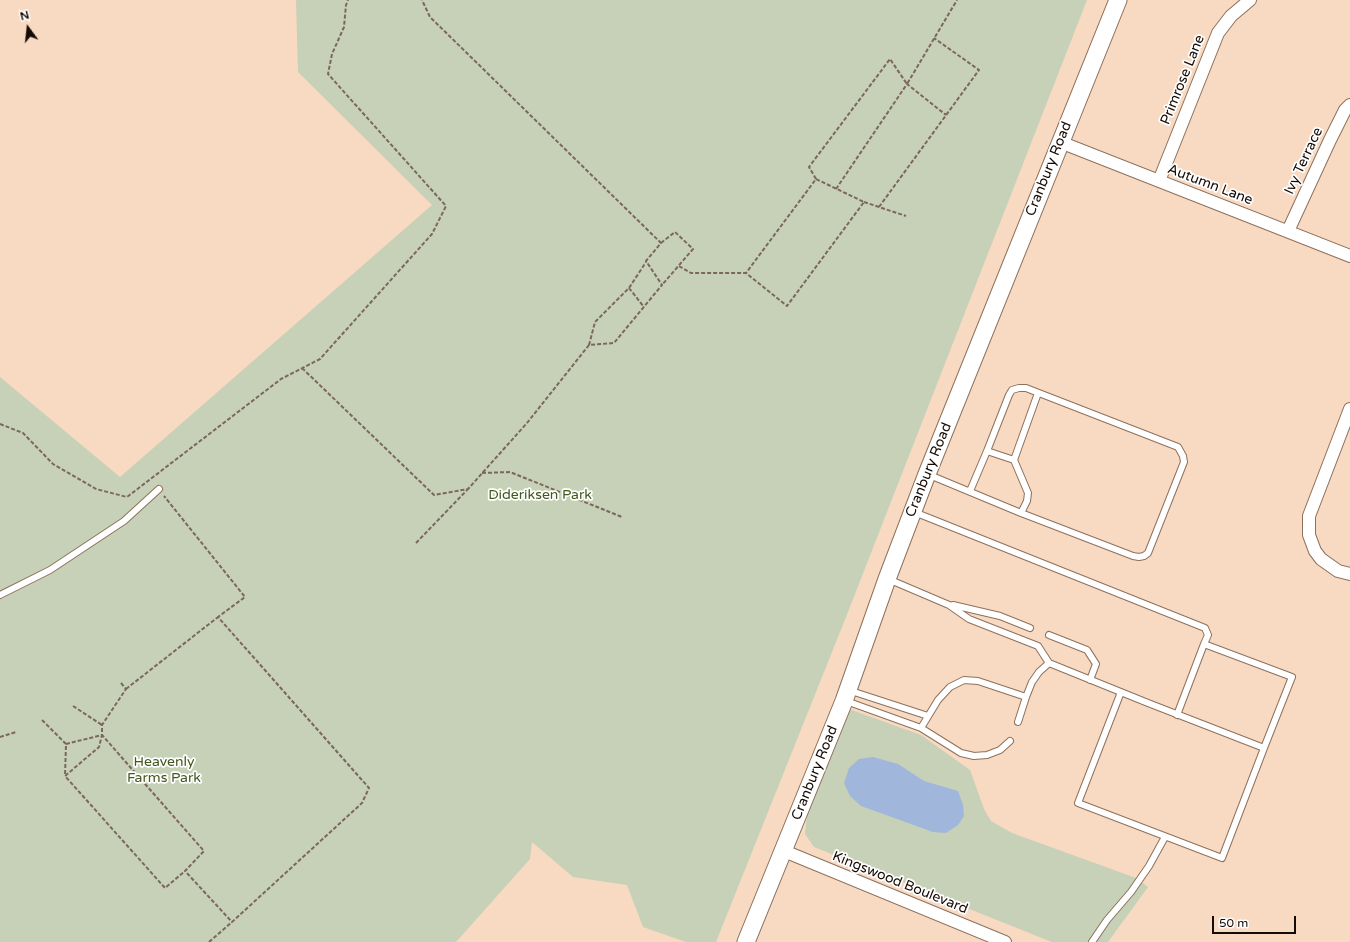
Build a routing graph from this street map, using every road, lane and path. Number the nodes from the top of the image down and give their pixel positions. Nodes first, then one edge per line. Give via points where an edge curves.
1 (348, 0) edge
2 (422, 0) edge
3 (958, 0) edge
4 (1118, 0) edge
5 (1250, 0) edge
6 (934, 38) junction
7 (907, 84) junction
8 (1350, 105) edge
9 (946, 115) junction
10 (1060, 142) junction
11 (816, 179) junction
12 (1159, 181) junction
13 (836, 189) junction
14 (864, 202) junction
15 (879, 207) junction
16 (906, 216) dead end
17 (1288, 231) junction
18 (661, 243) junction
19 (1350, 256) edge
20 (646, 262) junction
21 (679, 266) junction
22 (746, 273) junction
23 (662, 285) junction
24 (629, 288) junction
25 (644, 307) junction
26 (589, 345) junction
27 (302, 368) junction
28 (1038, 393) junction
29 (1350, 409) edge
30 (0, 424) edge
31 (1345, 437) edge
32 (987, 451) junction
33 (1014, 460) junction
34 (482, 473) junction
35 (927, 474) junction
36 (151, 479) junction
37 (159, 489) junction
38 (468, 489) junction
39 (970, 491) junction
40 (912, 512) junction
41 (1021, 513) junction
42 (622, 517) dead end
43 (416, 543) dead end
44 (1350, 574) edge
45 (887, 579) junction
46 (0, 595) edge
47 (949, 604) junction
48 (218, 617) junction
49 (1030, 628) dead end
50 (1049, 635) dead end
51 (1204, 644) junction
52 (1050, 663) junction
53 (1090, 680) junction
54 (121, 683) dead end
55 (126, 689) junction
56 (1121, 692) junction
57 (846, 695) junction
58 (1026, 698) junction
59 (73, 706) dead end
60 (1178, 715) junction
61 (928, 716) junction
62 (42, 720) dead end
63 (1018, 722) dead end
64 (102, 724) junction
65 (920, 728) junction
66 (16, 732) dead end
67 (102, 736) junction
68 (0, 738) edge
69 (1010, 741) dead end
70 (66, 744) junction
71 (1264, 748) junction
72 (65, 776) junction
73 (1165, 837) junction
74 (784, 851) junction
75 (185, 871) junction
76 (232, 922) junction
77 (209, 942) edge
78 (746, 942) edge
79 (1005, 942) edge
80 (1092, 942) edge

1 - 27 path via 344,27 332,54 328,74 446,206 432,234 320,359
2 - 18 path via 430,17
3 - 6 path
4 - 10 main road, Cranbury Road
5 - 12 street, Primrose Lane via 1231,16 1218,33
6 - 7 path
6 - 9 path via 979,70
7 - 9 path
7 - 11 path via 890,59 809,167
7 - 13 path
8 - 17 street, Ivy Terrace via 1330,140
9 - 15 path
10 - 12 street, Autumn Lane
10 - 35 main road, Cranbury Road
11 - 13 path
11 - 22 path
12 - 17 street, Autumn Lane
13 - 14 path
14 - 15 path
14 - 22 path via 787,306
15 - 16 path
17 - 19 street, Autumn Lane
18 - 20 path
18 - 21 path via 675,232 693,249
20 - 23 path
20 - 24 path
21 - 22 path via 691,273
21 - 23 path
23 - 25 path
24 - 25 path
24 - 26 path via 596,322
25 - 26 path via 614,343
26 - 34 path via 527,423
27 - 36 path via 281,379
27 - 38 path via 434,495
28 - 32 lane via 1026,388 1012,390
28 - 33 lane
28 - 41 lane via 1178,448 1184,462 1148,553 1144,556 1133,556
29 - 31 street
30 - 36 path via 23,433 53,464 96,489 127,497
31 - 44 street via 1309,516 1309,535 1321,560 1338,571
32 - 33 lane
32 - 39 lane
33 - 41 lane via 1028,493
34 - 38 path
34 - 42 path via 510,472
35 - 39 lane
35 - 40 main road, Cranbury Road
36 - 37 path
37 - 46 lane via 117,525 50,570
37 - 48 path via 245,597
38 - 43 path
39 - 41 lane
40 - 45 main road, Cranbury Road
40 - 51 lane via 1205,628 1208,635
45 - 47 lane
45 - 57 main road, Cranbury Road
47 - 49 lane via 1000,616
47 - 52 lane via 969,619 1038,646
48 - 55 path
48 - 76 path via 369,788 362,803
50 - 53 lane via 1087,650 1096,664
51 - 60 lane
51 - 71 lane via 1292,677
52 - 53 lane
52 - 58 lane via 1032,682
53 - 56 lane
54 - 55 path
55 - 64 path
56 - 60 lane
56 - 73 lane via 1078,804
57 - 61 lane
57 - 65 lane
57 - 74 main road, Cranbury Road
58 - 61 lane via 978,680 964,680 950,687
58 - 63 lane
59 - 64 path
60 - 71 lane
61 - 65 lane
62 - 70 path
64 - 67 path
65 - 69 lane via 961,753 974,756 1000,750
66 - 68 path
67 - 70 path
67 - 72 path via 99,747
67 - 75 path via 204,851
70 - 72 path
71 - 73 lane via 1222,858
72 - 75 path via 165,888
73 - 80 lane via 1131,892
74 - 78 main road, Cranbury Road
74 - 79 street, Kingswood Boulevard
75 - 76 path
76 - 77 path

